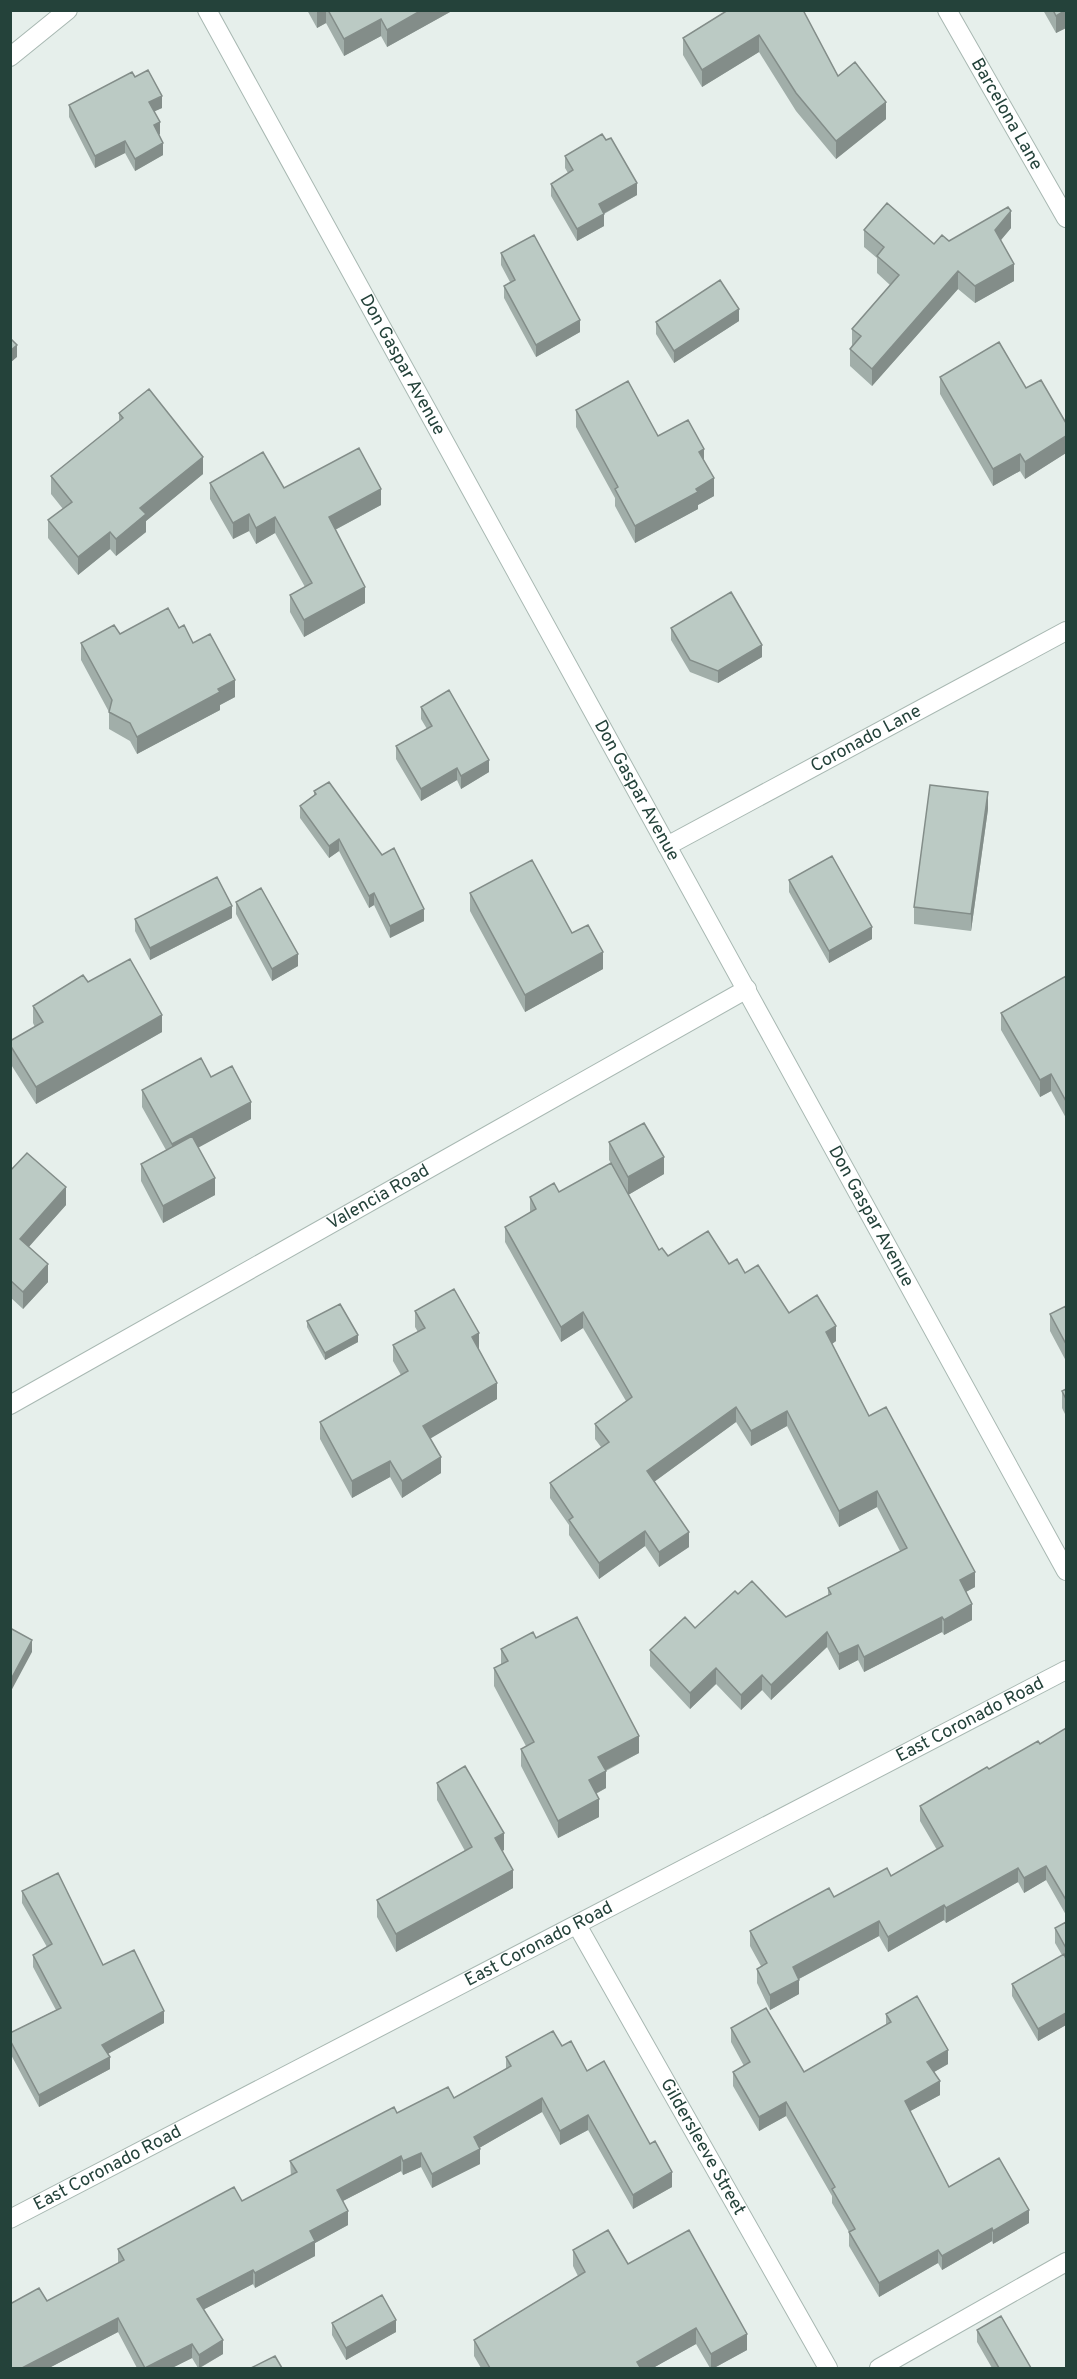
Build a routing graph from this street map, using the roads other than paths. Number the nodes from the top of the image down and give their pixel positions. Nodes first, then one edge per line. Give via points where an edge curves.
1 (68, 10) edge
2 (207, 10) edge
3 (947, 10) edge
4 (10, 57) edge
5 (1066, 218) edge
6 (1066, 631) edge
7 (667, 846) junction
8 (747, 989) junction
9 (10, 1405) edge
10 (1066, 1571) edge
11 (1066, 1670) edge
12 (577, 1925) junction
13 (10, 2219) edge
14 (1066, 2262) edge
15 (828, 2368) edge
16 (879, 2368) edge

1 - 4 street
2 - 7 street, Don Gaspar Avenue
3 - 5 street, Barcelona Lane
6 - 7 street, Coronado Lane
7 - 8 street, Don Gaspar Avenue
8 - 9 street, Valencia Road
8 - 10 street, Don Gaspar Avenue
11 - 12 street, East Coronado Road
12 - 13 street, East Coronado Road
12 - 15 street, Gildersleeve Street
14 - 16 street

